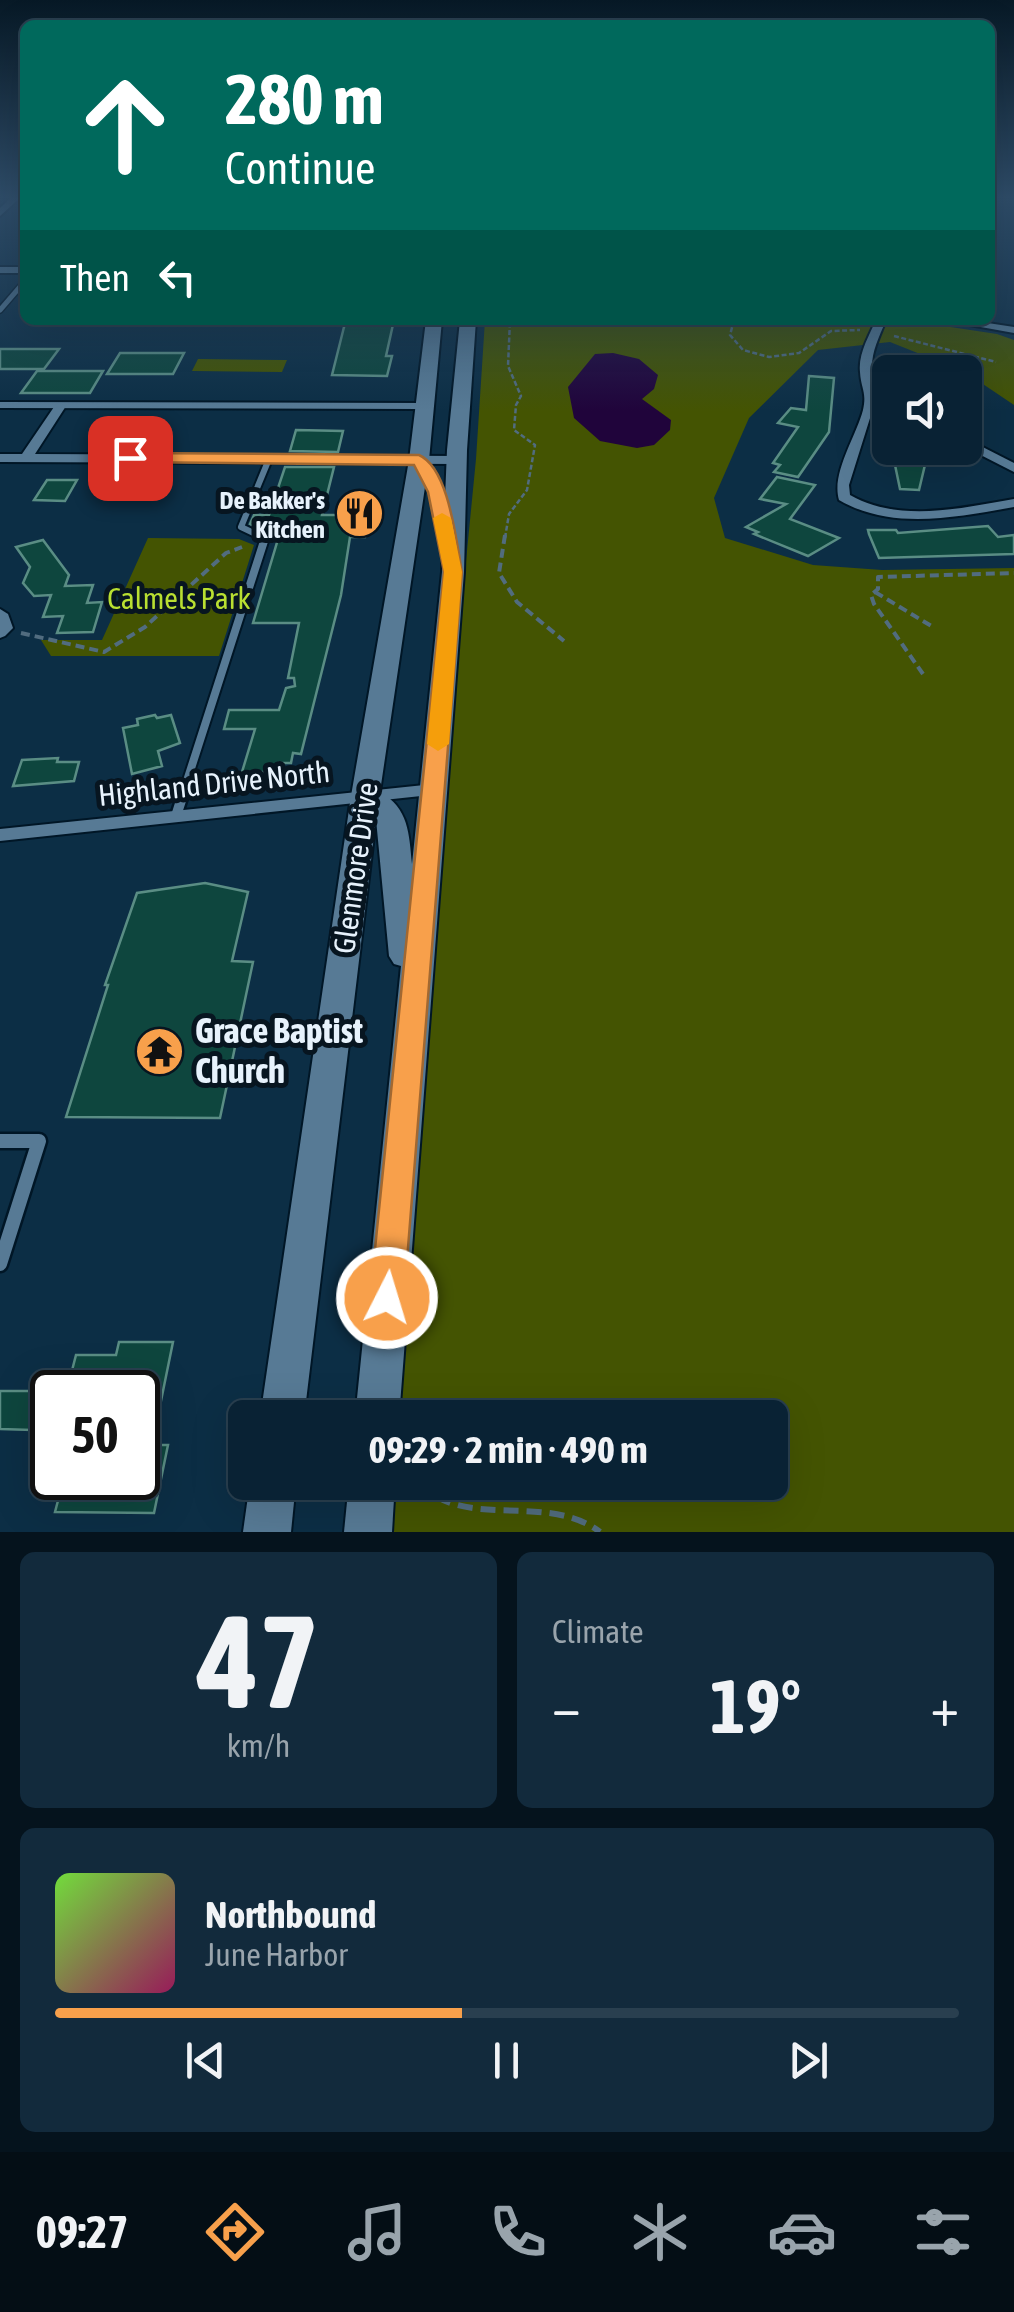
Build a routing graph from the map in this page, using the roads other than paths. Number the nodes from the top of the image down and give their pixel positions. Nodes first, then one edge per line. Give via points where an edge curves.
1 (20, 287) edge
2 (0, 310) edge
3 (1014, 318) edge
4 (433, 325) edge
5 (468, 325) edge
6 (880, 325) edge
7 (979, 325) edge
8 (1011, 330) edge
9 (872, 392) joint
10 (0, 405) edge
11 (60, 406) junction
12 (424, 406) junction
13 (982, 451) edge
14 (0, 458) edge
15 (26, 458) junction
16 (269, 459) junction
17 (419, 460) junction
18 (457, 460) junction
19 (1014, 468) edge
20 (1014, 503) edge
21 (453, 572) junction
22 (434, 790) junction
23 (365, 796) junction
24 (176, 816) junction
25 (0, 834) edge
26 (410, 1019) junction
27 (0, 1141) edge
28 (0, 1264) edge
29 (284, 1400) edge
30 (378, 1400) edge
31 (271, 1500) edge
32 (371, 1500) edge
33 (267, 1532) edge
34 (368, 1532) edge

1 - 2 lane
3 - 8 street
4 - 12 main road, Glenmore Drive
5 - 18 main road
6 - 9 street via 865,373
7 - 8 street
9 - 20 street via 843,485 844,497 856,507 886,514
10 - 11 lane
11 - 12 lane
11 - 15 street
12 - 17 main road, Glenmore Drive
13 - 19 street
14 - 15 street
15 - 16 street
16 - 17 street
16 - 24 lane via 241,526 266,538
17 - 18 street
17 - 21 main road via 436,492
17 - 23 main road, Glenmore Drive
18 - 21 main road
21 - 22 main road
22 - 23 street, Highland Drive North
22 - 26 main road
23 - 24 street, Highland Drive North
23 - 26 main road via 384,806 393,822
23 - 29 main road, Glenmore Drive
24 - 25 street, Highland Drive North
26 - 30 main road
27 - 28 lane via 39,1141
31 - 33 main road
32 - 34 main road

